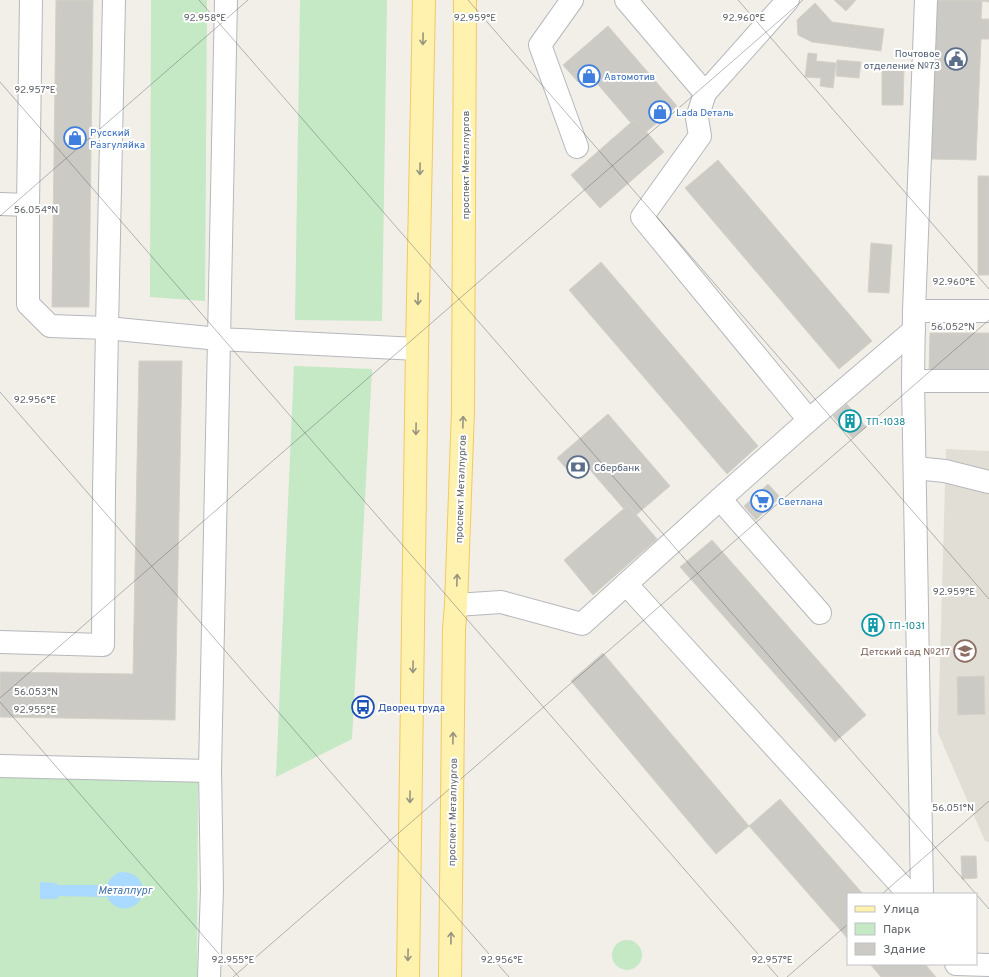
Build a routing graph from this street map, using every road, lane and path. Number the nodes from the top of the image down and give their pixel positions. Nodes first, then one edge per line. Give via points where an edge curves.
1 (31, 0) edge
2 (114, 0) edge
3 (226, 0) edge
4 (424, 0) edge
5 (465, 0) edge
6 (572, 0) edge
7 (626, 0) edge
8 (788, 0) edge
9 (926, 0) edge
10 (705, 93) junction
11 (577, 147) dead end
12 (0, 204) edge
13 (28, 205) junction
14 (989, 311) edge
15 (914, 320) junction
16 (107, 328) junction
17 (219, 339) junction
18 (417, 349) junction
19 (913, 381) junction
20 (989, 381) edge
21 (809, 420) junction
22 (915, 468) junction
23 (989, 482) edge
24 (720, 499) junction
25 (626, 584) junction
26 (456, 605) junction
27 (820, 613) dead end
28 (0, 642) edge
29 (0, 766) edge
30 (210, 771) junction
31 (908, 893) edge
32 (922, 893) edge
33 (956, 965) edge
34 (977, 965) edge
35 (989, 965) edge
36 (209, 977) edge
37 (408, 977) edge
38 (450, 977) edge
39 (954, 977) edge

1 - 13 lane
2 - 16 lane
3 - 17 lane
4 -> 18 main road
26 -> 5 main road, проспект Металлургов via 463,410
6 - 11 lane via 540,45
7 - 10 lane
8 - 10 lane
9 - 15 lane
10 - 21 lane via 698,118 700,136 642,217
12 - 13 lane
13 - 16 lane via 28,304 50,326
14 - 15 lane
15 - 19 lane
15 - 21 lane
16 - 17 lane
16 - 28 lane via 104,645
17 - 18 lane
17 - 30 lane
18 -> 37 main road
19 - 20 lane
19 - 22 lane
21 - 24 lane
22 - 23 lane via 945,471
22 - 32 lane
24 - 25 lane
24 - 27 lane
25 - 26 lane via 582,624 501,602
25 - 31 lane
38 -> 26 main road, проспект Металлургов
29 - 30 lane
30 - 36 lane via 212,889
33 - 39 lane
34 - 35 lane

